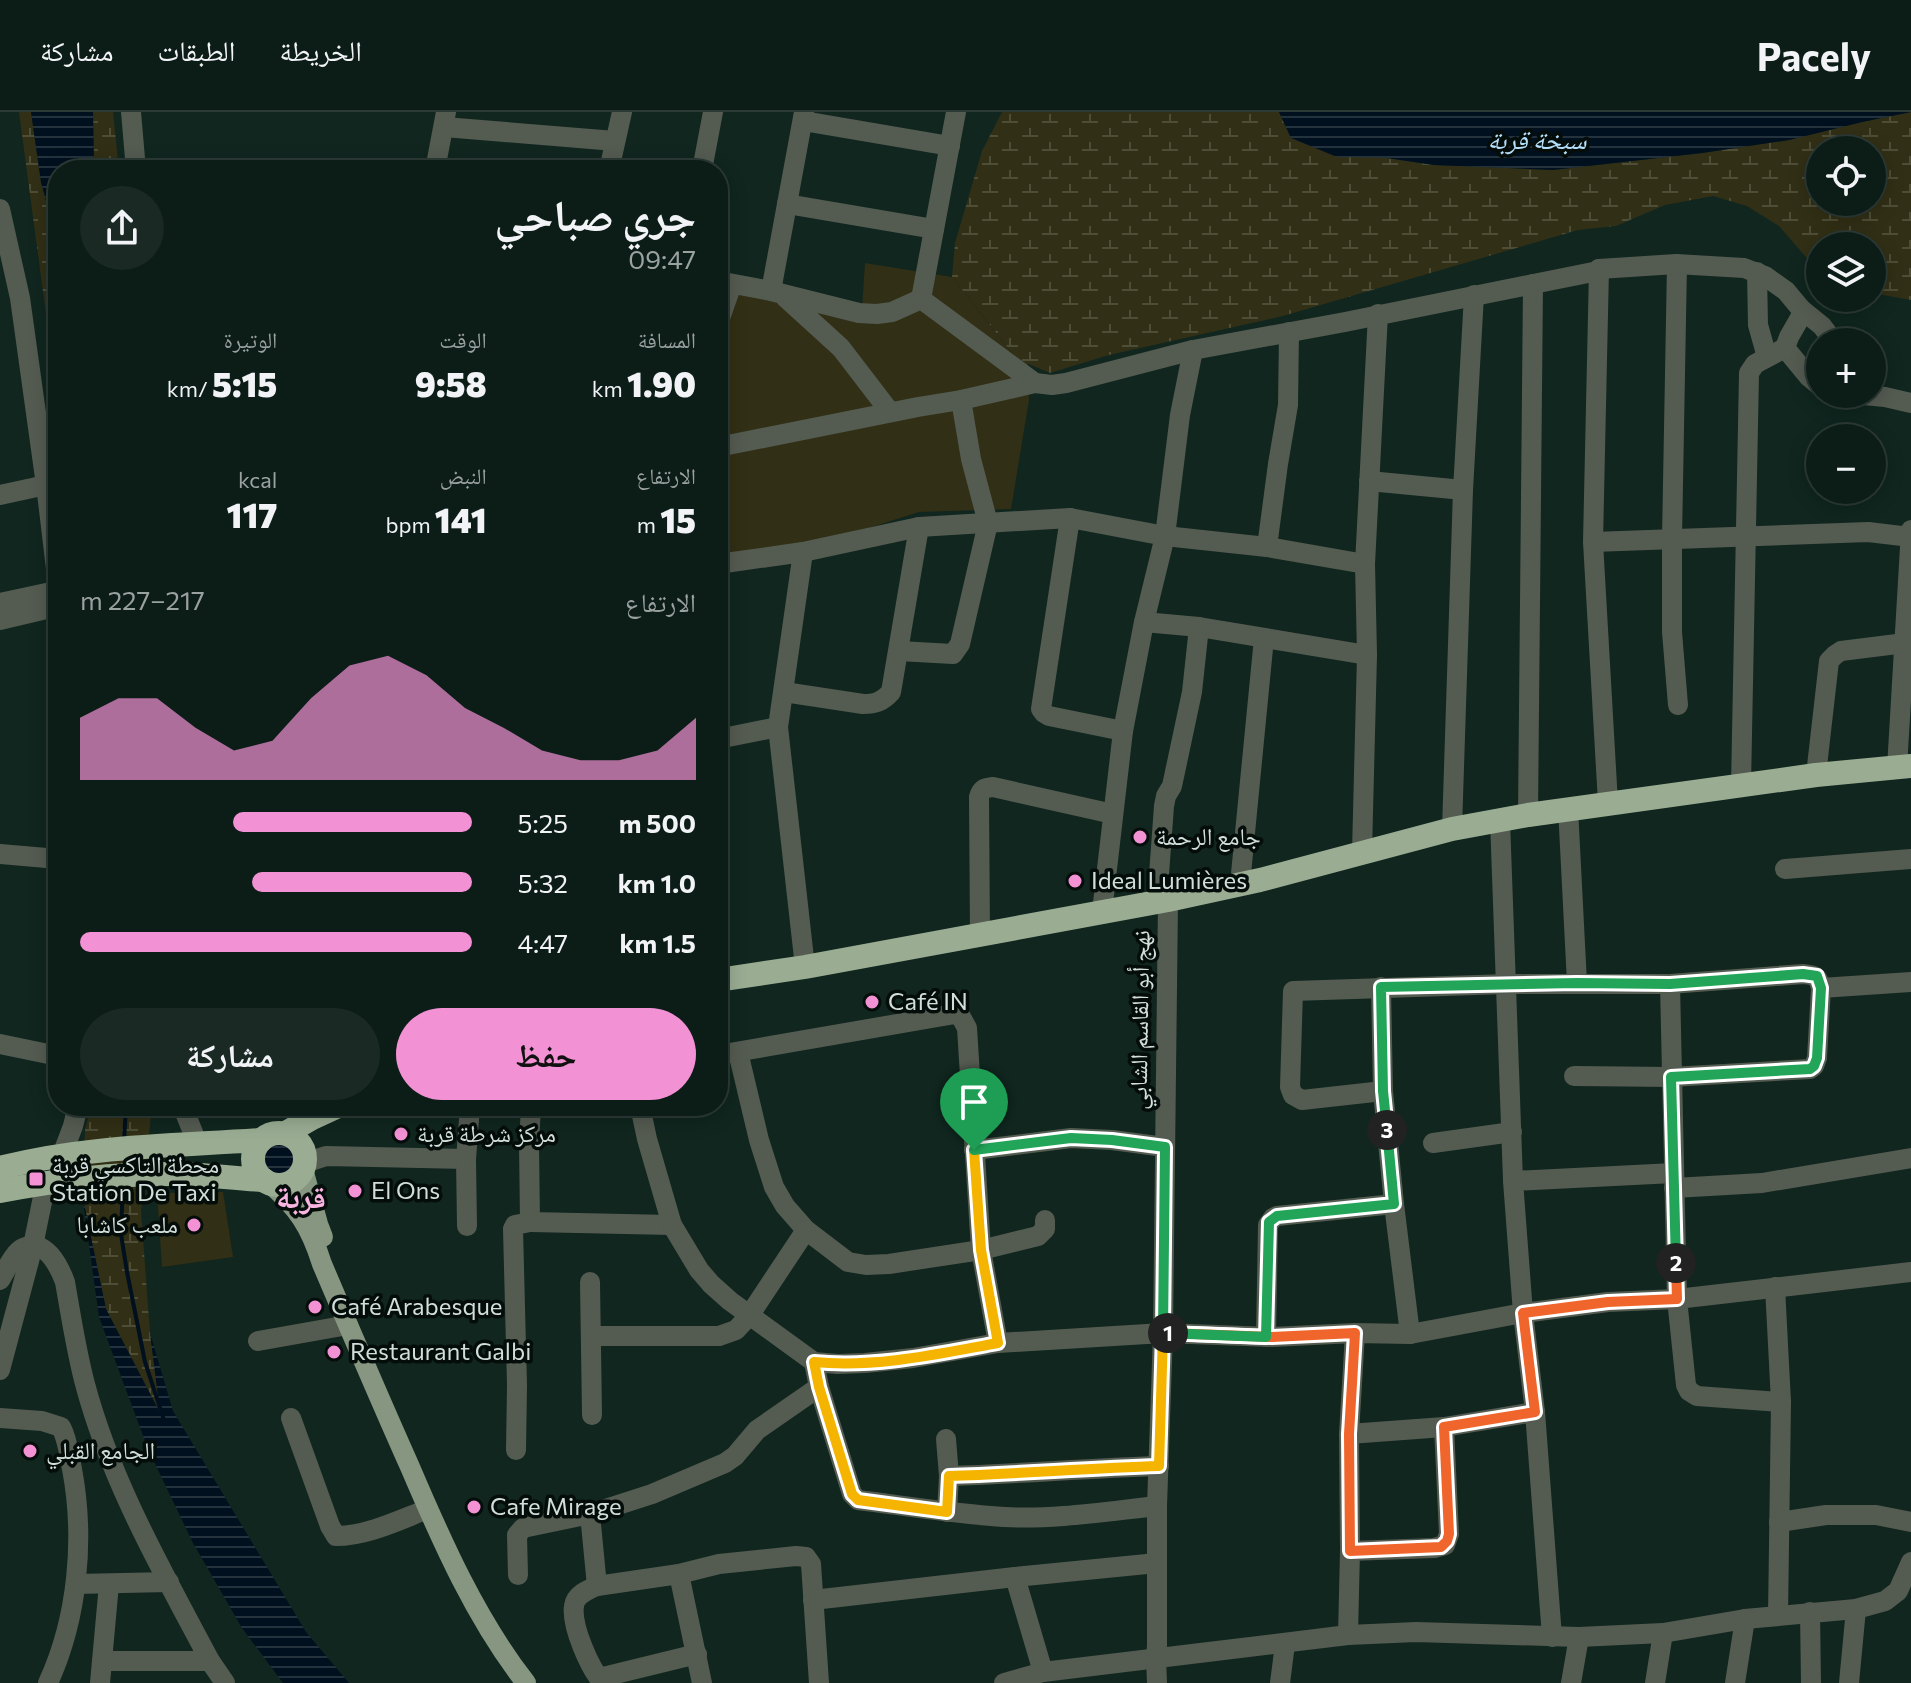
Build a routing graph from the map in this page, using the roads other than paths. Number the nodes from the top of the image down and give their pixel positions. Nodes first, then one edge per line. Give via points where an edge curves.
1 (131, 112) edge
2 (622, 112) edge
3 (713, 112) edge
4 (956, 112) edge
5 (803, 116) edge
6 (445, 120) edge
7 (615, 141) junction
8 (950, 146) junction
9 (135, 160) edge
10 (437, 160) edge
11 (611, 160) edge
12 (704, 160) edge
13 (787, 204) junction
14 (0, 209) edge
15 (934, 229) junction
16 (1677, 264) junction
17 (1599, 269) junction
18 (1757, 272) junction
19 (728, 284) edge
20 (1533, 284) junction
21 (775, 292) junction
22 (1474, 295) junction
23 (921, 299) junction
24 (1801, 309) junction
25 (1378, 314) junction
26 (1824, 328) edge
27 (1289, 332) junction
28 (1193, 350) junction
29 (1776, 352) junction
30 (1806, 375) edge
31 (1035, 383) junction
32 (1886, 397) edge
33 (961, 400) junction
34 (1911, 403) edge
35 (890, 412) junction
36 (728, 445) edge
37 (1369, 481) junction
38 (46, 485) junction
39 (1463, 490) junction
40 (0, 495) edge
41 (48, 507) edge
42 (1070, 518) junction
43 (988, 523) junction
44 (919, 527) junction
45 (1910, 535) edge
46 (1165, 536) junction
47 (1745, 536) junction
48 (1672, 538) junction
49 (1593, 542) junction
50 (1267, 547) junction
51 (803, 552) junction
52 (728, 563) edge
53 (1365, 564) junction
54 (48, 597) edge
55 (48, 599) edge
56 (0, 603) edge
57 (0, 620) edge
58 (1144, 622) junction
59 (1199, 627) junction
60 (1264, 638) junction
61 (899, 651) junction
62 (1367, 655) junction
63 (1907, 657) edge
64 (784, 692) junction
65 (1678, 705) dead end
66 (778, 727) junction
67 (1123, 731) junction
68 (728, 737) edge
69 (1904, 767) edge
70 (1816, 775) junction
71 (1741, 786) junction
72 (1608, 803) junction
73 (1568, 808) junction
74 (1113, 814) junction
75 (1528, 815) junction
76 (1500, 820) junction
77 (1452, 829) junction
78 (1362, 852) junction
79 (0, 854) edge
80 (48, 858) edge
81 (1911, 859) edge
82 (1785, 869) dead end
83 (1240, 884) junction
84 (1162, 901) junction
85 (1102, 912) junction
86 (980, 935) junction
87 (805, 967) junction
88 (728, 979) edge
89 (1911, 982) edge
90 (1577, 983) junction
91 (1507, 984) junction
92 (1670, 984) junction
93 (1381, 987) junction
94 (1821, 988) junction
95 (0, 1044) edge
96 (48, 1054) edge
97 (728, 1054) edge
98 (1574, 1076) dead end
99 (1671, 1077) junction
100 (1383, 1091) junction
101 (76, 1116) edge
102 (183, 1116) edge
103 (188, 1116) edge
104 (331, 1116) edge
105 (469, 1116) edge
106 (530, 1116) edge
107 (642, 1116) edge
108 (296, 1121) edge
109 (1512, 1132) junction
110 (261, 1140) junction
111 (1433, 1143) dead end
112 (198, 1145) junction
113 (166, 1146) junction
114 (1165, 1147) junction
115 (974, 1150) junction
116 (67, 1154) junction
117 (1911, 1158) edge
118 (466, 1159) junction
119 (305, 1163) junction
120 (0, 1168) edge
121 (58, 1181) junction
122 (266, 1181) junction
123 (1513, 1181) junction
124 (1674, 1181) junction
125 (0, 1191) edge
126 (1394, 1204) junction
127 (1045, 1220) dead end
128 (530, 1222) junction
129 (672, 1225) junction
130 (467, 1226) dead end
131 (806, 1230) junction
132 (33, 1246) junction
133 (981, 1250) junction
134 (1911, 1272) edge
135 (0, 1280) edge
136 (590, 1282) dead end
137 (1775, 1287) junction
138 (1677, 1299) junction
139 (1523, 1313) junction
140 (749, 1316) junction
141 (348, 1325) junction
142 (1163, 1333) junction
143 (1355, 1333) junction
144 (1410, 1334) junction
145 (591, 1336) junction
146 (1266, 1337) junction
147 (258, 1341) dead end
148 (998, 1343) junction
149 (814, 1362) junction
150 (0, 1370) edge
151 (819, 1387) junction
152 (1781, 1402) junction
153 (1535, 1412) junction
154 (592, 1415) dead end
155 (0, 1418) edge
156 (291, 1418) dead end
157 (1444, 1427) junction
158 (1349, 1434) junction
159 (946, 1439) dead end
160 (516, 1450) dead end
161 (1159, 1466) junction
162 (949, 1476) junction
163 (1157, 1506) junction
164 (428, 1509) junction
165 (947, 1512) junction
166 (590, 1514) junction
167 (1779, 1522) junction
168 (1911, 1522) edge
169 (1350, 1551) junction
170 (1911, 1562) edge
171 (1157, 1563) junction
172 (679, 1574) junction
173 (518, 1575) dead end
174 (1015, 1577) junction
175 (169, 1582) junction
176 (76, 1584) junction
177 (109, 1584) junction
178 (597, 1586) junction
179 (813, 1600) junction
180 (1856, 1609) junction
181 (1810, 1612) junction
182 (1778, 1616) junction
183 (1745, 1619) junction
184 (1663, 1633) junction
185 (1348, 1635) junction
186 (1552, 1637) junction
187 (1579, 1637) junction
188 (1285, 1644) junction
189 (697, 1654) junction
190 (1156, 1658) junction
191 (102, 1661) junction
192 (210, 1661) junction
193 (1043, 1672) junction
194 (601, 1681) edge
195 (48, 1683) edge
196 (100, 1683) edge
197 (225, 1683) edge
198 (526, 1683) edge
199 (537, 1683) edge
200 (702, 1683) edge
201 (819, 1683) edge
202 (1004, 1683) edge
203 (1157, 1683) edge
204 (1280, 1683) edge
205 (1571, 1683) edge
206 (1655, 1683) edge
207 (1735, 1683) edge
208 (1811, 1683) edge
209 (1849, 1683) edge

1 - 9 street
2 - 7 street
3 - 12 street
4 - 8 street
5 - 8 street
5 - 13 street
6 - 7 street
6 - 10 street
7 - 11 street
8 - 15 street
13 - 15 street
13 - 21 street
14 - 38 street via 20,298
15 - 23 street
16 - 17 street
16 - 18 street
16 - 48 street
17 - 20 street
17 - 49 street
18 - 24 street via 1786,291
18 - 29 street via 1758,325
19 - 21 street
20 - 22 street
20 - 75 street
21 - 23 street via 877,314
21 - 35 street via 841,348
22 - 25 street
22 - 39 street
23 - 31 street
24 - 26 street
24 - 29 street
25 - 27 street
25 - 37 street
27 - 28 street
27 - 50 street via 1288,405
28 - 31 street via 1066,383
28 - 46 street
29 - 30 street
29 - 47 street via 1749,373
31 - 33 street
32 - 34 street
33 - 35 street
33 - 43 street
35 - 36 street
37 - 39 street
37 - 53 street
38 - 40 street
38 - 41 street
39 - 77 street
42 - 43 street
42 - 46 street
42 - 67 street via 1041,709 1049,716
43 - 44 street
43 - 61 street via 956,651
44 - 51 street
44 - 61 street
45 - 47 street
45 - 63 street
46 - 50 street
46 - 58 street
47 - 48 street
47 - 71 street
48 - 49 street
48 - 65 street
49 - 72 street
50 - 53 street
51 - 52 street
51 - 64 street
53 - 62 street
54 - 56 street
55 - 57 street
58 - 59 street
58 - 67 street
59 - 60 street
59 - 84 street, نهج أبو القاسم الشابي via 1192,692 1164,806
60 - 62 street
60 - 83 street
61 - 64 street via 891,692 874,704
62 - 78 street
63 - 69 street
63 - 70 street via 1841,651 1829,661
64 - 66 street
66 - 68 street
66 - 87 street
67 - 74 street
69 - 70 highway
70 - 71 highway
71 - 72 highway
72 - 73 highway
73 - 75 highway
73 - 90 street
74 - 85 street
74 - 86 street via 993,787 981,791
75 - 76 highway
76 - 77 highway
76 - 91 street
77 - 78 highway
78 - 83 highway
79 - 80 street
81 - 82 street
83 - 84 highway
84 - 85 highway
84 - 114 street, نهج أبو القاسم الشابي
85 - 86 highway
86 - 87 highway
87 - 88 highway
89 - 94 street
90 - 91 street
90 - 92 street
91 - 93 street
91 - 109 street
92 - 94 street via 1803,974 1817,976
92 - 99 street
93 - 100 street
93 - 100 street via 1293,991 1290,1087 1302,1100
94 - 99 street via 1817,1058 1810,1069
95 - 96 street
97 - 115 street via 955,1014 967,1028
97 - 131 street via 774,1187
98 - 99 street
99 - 124 street
100 - 126 street
101 - 116 street
102 - 113 street
103 - 112 street
104 - 119 highway
105 - 118 street
106 - 128 street
107 - 129 street
108 - 110 highway
108 - 119 highway
109 - 111 street
109 - 123 street
110 - 112 highway
110 - 122 highway via 253,1158
112 - 113 highway
113 - 116 highway
114 - 115 street via 1071,1138
114 - 142 street, نهج أبو القاسم الشابي
115 - 133 street
116 - 120 highway
117 - 124 street via 1762,1183
118 - 119 street via 326,1156
118 - 130 street
119 - 122 highway via 288,1183
119 - 199 main road via 318,1224 428,1486 485,1606
121 - 122 highway via 159,1174
121 - 125 highway
121 - 132 street
122 - 141 main road via 290,1201 314,1239
123 - 124 street
123 - 139 street
124 - 138 street
126 - 144 street
126 - 146 street via 1271,1220
127 - 133 street via 1038,1236
128 - 129 street
128 - 160 street via 513,1229
129 - 140 street via 711,1284
131 - 133 street via 848,1262 866,1265
131 - 140 street
132 - 135 street via 21,1249
132 - 150 street
132 - 175 street via 52,1256 65,1282 85,1384 104,1440
133 - 148 street
134 - 137 street
136 - 145 street
137 - 138 street
137 - 152 street
138 - 139 street
138 - 152 street via 1689,1391 1697,1396
139 - 144 street
139 - 153 street
140 - 145 street via 736,1330 719,1336
140 - 149 street
141 - 147 street
141 - 164 main road
142 - 146 street
142 - 148 street
142 - 161 street, نهج أبو القاسم الشابي
143 - 144 street
143 - 146 street
143 - 158 street
145 - 154 street
148 - 149 street via 877,1362
149 - 151 street
151 - 165 street via 854,1498
151 - 166 street via 757,1430 725,1463
152 - 167 street
153 - 157 street
153 - 186 street
155 - 176 street via 56,1424 65,1435 77,1507
156 - 164 street via 336,1536 378,1528
157 - 158 street
157 - 169 street via 1449,1534 1445,1545
158 - 169 street
159 - 162 street
161 - 162 street
161 - 163 street, نهج أبو القاسم الشابي
162 - 165 street
163 - 165 street via 1031,1518
163 - 171 street, نهج أبو القاسم الشابي
164 - 198 main road via 478,1610
166 - 173 street via 519,1530
166 - 178 street
167 - 168 street via 1876,1515
167 - 182 street
169 - 185 street
170 - 180 street via 1898,1591 1885,1601
171 - 174 street
171 - 190 street, نهج أبو القاسم الشابي
172 - 178 street
172 - 179 street via 719,1564 806,1557
172 - 189 street
174 - 179 street
174 - 193 street
175 - 177 street
175 - 192 street
176 - 177 street
176 - 195 street via 67,1631
177 - 191 street
178 - 194 street via 578,1596 574,1605 581,1643
179 - 201 street
180 - 181 street
180 - 209 street
181 - 182 street
181 - 208 street
182 - 183 street
183 - 184 street
183 - 207 street
184 - 187 street
184 - 206 street
185 - 186 street
185 - 188 street
186 - 187 street
187 - 205 street
188 - 190 street
188 - 204 street
189 - 194 street
189 - 200 street
190 - 193 street
190 - 203 street, نهج أبو القاسم الشابي
191 - 192 street
191 - 196 street
192 - 197 street
193 - 202 street

